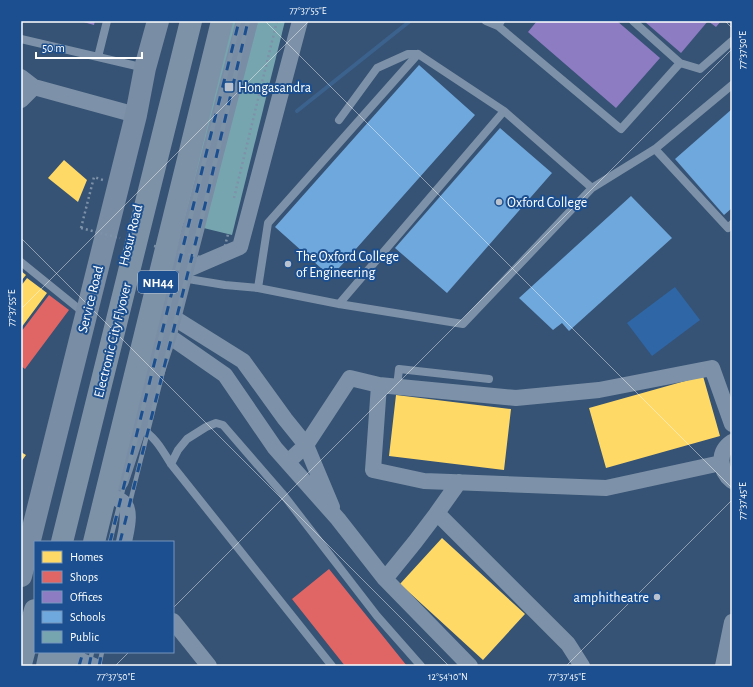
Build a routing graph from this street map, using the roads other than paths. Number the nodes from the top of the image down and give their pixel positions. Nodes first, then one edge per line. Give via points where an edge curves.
1 (107, 21) edge
2 (158, 21) edge
3 (184, 21) edge
4 (191, 21) edge
5 (206, 21) edge
6 (222, 21) edge
7 (247, 21) edge
8 (300, 21) edge
9 (486, 21) edge
10 (633, 21) edge
11 (500, 24) edge
12 (21, 39) edge
13 (732, 40) edge
14 (418, 54) junction
15 (98, 57) junction
16 (680, 63) junction
17 (146, 68) junction
18 (21, 77) edge
19 (732, 85) edge
20 (34, 87) junction
21 (21, 100) edge
22 (504, 111) junction
23 (136, 115) junction
24 (339, 120) dead end
25 (655, 149) junction
26 (592, 188) junction
27 (732, 224) edge
28 (21, 262) edge
29 (182, 275) junction
30 (258, 288) junction
31 (339, 304) junction
32 (111, 311) junction
33 (86, 314) junction
34 (148, 320) junction
35 (168, 326) junction
36 (489, 379) dead end
37 (379, 385) junction
38 (396, 387) junction
39 (732, 424) edge
40 (137, 425) junction
41 (732, 442) edge
42 (306, 445) junction
43 (288, 462) junction
44 (721, 463) junction
45 (171, 464) junction
46 (732, 481) edge
47 (459, 482) junction
48 (112, 496) junction
49 (437, 512) junction
50 (338, 519) junction
51 (25, 541) edge
52 (53, 541) edge
53 (62, 541) edge
54 (77, 541) edge
55 (94, 541) edge
56 (102, 541) edge
57 (124, 541) edge
58 (21, 576) edge
59 (385, 579) junction
60 (34, 614) edge
61 (174, 622) edge
62 (732, 622) edge
63 (35, 653) edge
64 (50, 653) edge
65 (21, 664) edge
66 (32, 666) edge
67 (47, 666) edge
68 (209, 666) edge
69 (332, 666) edge
70 (421, 666) edge
71 (470, 666) edge
72 (582, 666) edge
73 (724, 666) edge

1 - 15 lane
2 - 17 street, Service Road
3 - 32 highway, Hosur Road / NH44
4 - 53 highway, Electronic City Flyover, bridge
5 - 54 highway, Electronic City Flyover
6 - 34 highway, NH44
7 - 29 street
8 - 29 street via 240,247
9 - 11 lane
10 - 16 lane
11 - 16 lane via 621,129
12 - 15 lane
13 - 16 lane via 700,70
14 - 22 lane
14 - 24 lane via 408,54 377,68
14 - 30 lane via 268,223
15 - 17 lane
17 - 23 street, Service Road
18 - 20 street
19 - 25 lane
20 - 21 street
20 - 23 street
22 - 26 lane
22 - 31 lane
23 - 33 street, Service Road
25 - 26 lane
25 - 27 lane via 728,228
26 - 31 lane via 463,324
28 - 33 lane
29 - 30 lane via 225,285
29 - 35 street
30 - 31 lane
32 - 34 highway
32 - 52 highway, Hosur Road / NH44
33 - 51 street, Service Road
34 - 55 highway, NH44
35 - 40 street
35 - 42 street via 179,321 240,358
35 - 43 street via 225,375 274,448
36 - 38 lane via 399,368
37 - 38 street
37 - 42 street via 350,378
37 - 47 street via 373,470 424,481
38 - 39 street via 516,398 599,390 712,368
40 - 45 lane via 157,441
40 - 48 street
41 - 44 street via 725,449
42 - 43 street
42 - 50 street
43 - 50 street
44 - 46 street via 726,476
44 - 47 street via 606,488
45 - 69 lane
45 - 70 lane via 187,439 216,423 223,425 282,493 377,616
47 - 49 street
48 - 56 street
48 - 57 street via 124,503 128,514
49 - 59 street
49 - 72 street via 568,644
50 - 59 street
51 - 58 street, Service Road
59 - 71 street
60 - 65 highway
61 - 68 street
62 - 73 street
63 - 66 highway
64 - 67 highway

